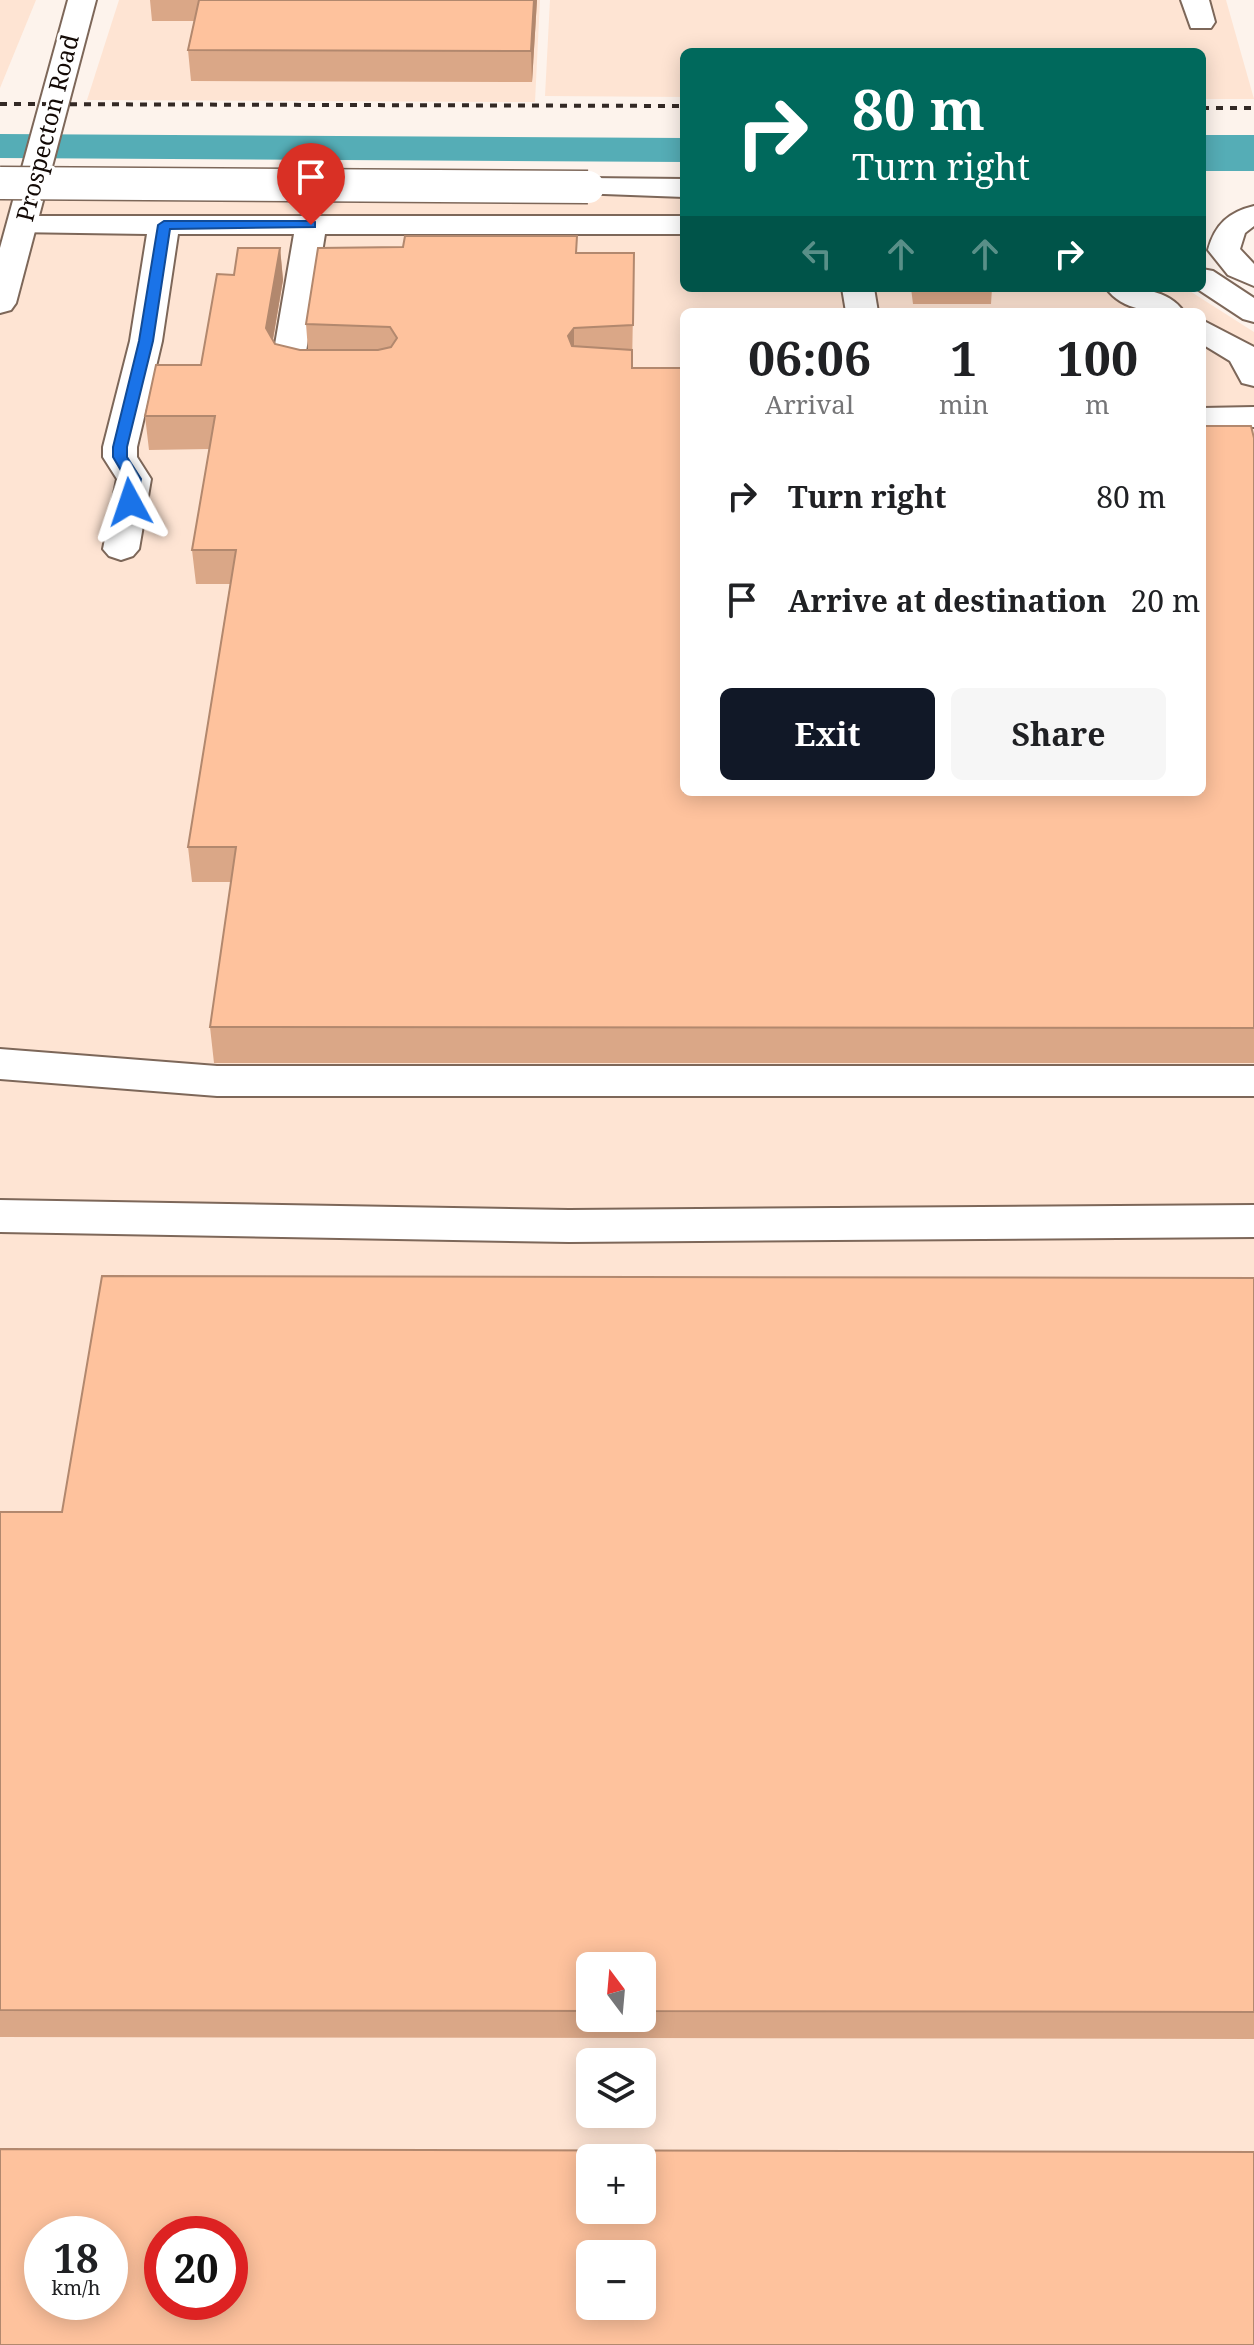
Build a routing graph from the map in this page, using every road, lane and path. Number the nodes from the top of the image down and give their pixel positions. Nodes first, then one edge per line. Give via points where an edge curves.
1 (82, 0) edge
2 (0, 183) edge
3 (680, 188) edge
4 (1254, 215) edge
5 (164, 225) junction
6 (311, 225) junction
7 (680, 225) edge
8 (14, 235) edge
9 (1254, 277) edge
10 (1206, 281) edge
11 (1130, 292) edge
12 (0, 303) edge
13 (1160, 308) edge
14 (1254, 312) edge
15 (1206, 332) edge
16 (365, 370) edge
17 (1254, 376) edge
18 (1254, 417) edge
19 (1206, 418) edge
20 (121, 549) dead end
21 (0, 1064) edge
22 (1254, 1081) edge
23 (0, 1216) edge
24 (1254, 1221) edge

1 - 8 main road, Prospecton Road via 36,176
2 - 3 main road, bridge
4 - 9 main road via 1227,232 1224,250
5 - 6 main road
5 - 8 main road
5 - 20 main road via 146,341 120,447 120,457 134,479
6 - 7 main road
6 - 16 main road via 288,362 303,370
8 - 12 main road, Prospecton Road
10 - 14 main road
11 - 13 main road
15 - 17 main road via 1244,355
18 - 19 main road
21 - 22 main road via 217,1081
23 - 24 main road via 569,1226

